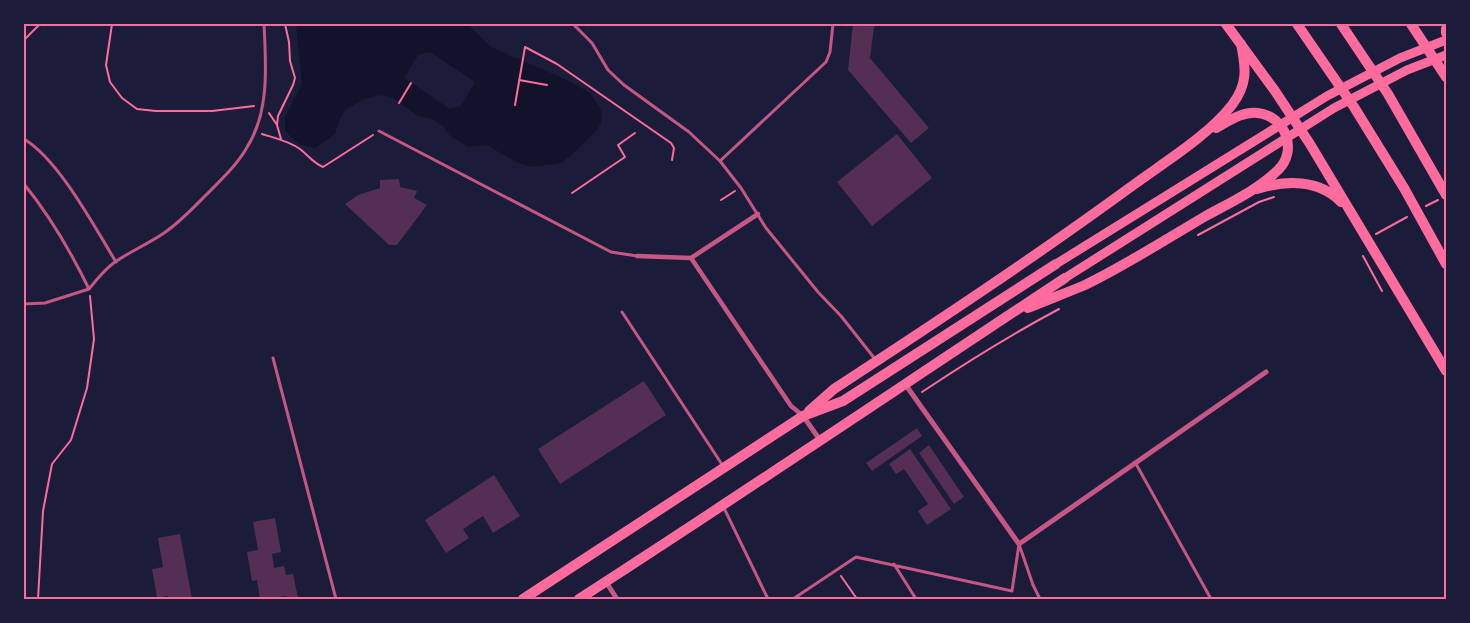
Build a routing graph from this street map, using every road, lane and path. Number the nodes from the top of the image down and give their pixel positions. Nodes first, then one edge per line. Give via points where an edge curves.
1 (40, 24) edge
2 (112, 24) edge
3 (264, 24) edge
4 (285, 24) edge
5 (574, 24) edge
6 (833, 24) edge
7 (1226, 24) edge
8 (1297, 24) edge
9 (1341, 24) edge
10 (1411, 24) edge
11 (1446, 29) edge
12 (1446, 33) edge
13 (24, 40) edge
14 (1446, 40) edge
15 (1242, 44) junction
16 (1446, 55) edge
17 (1446, 77) edge
18 (519, 80) junction
19 (411, 83) dead end
20 (547, 85) dead end
21 (399, 103) dead end
22 (263, 105) junction
23 (515, 105) dead end
24 (277, 125) junction
25 (379, 131) joint
26 (255, 132) junction
27 (635, 133) dead end
28 (1197, 138) junction
29 (24, 139) edge
30 (282, 140) junction
31 (672, 160) dead end
32 (720, 161) junction
33 (1429, 164) junction
34 (24, 184) edge
35 (1446, 184) edge
36 (741, 188) junction
37 (572, 193) dead end
38 (1244, 194) junction
39 (1281, 195) dead end
40 (1442, 197) edge
41 (721, 200) dead end
42 (1422, 208) dead end
43 (1414, 213) dead end
44 (758, 214) junction
45 (1355, 218) junction
46 (1206, 230) dead end
47 (1373, 236) dead end
48 (1361, 252) dead end
49 (637, 256) joint
50 (691, 258) junction
51 (116, 262) junction
52 (1056, 264) joint
53 (1446, 264) edge
54 (1065, 278) joint
55 (89, 289) junction
56 (1382, 290) dead end
57 (997, 302) junction
58 (24, 304) edge
59 (1065, 305) dead end
60 (622, 312) dead end
61 (1007, 316) junction
62 (273, 358) dead end
63 (877, 361) junction
64 (1266, 372) dead end
65 (1446, 372) edge
66 (905, 383) junction
67 (915, 397) junction
68 (803, 416) junction
69 (820, 440) junction
70 (1135, 462) junction
71 (723, 467) junction
72 (723, 506) junction
73 (1018, 544) junction
74 (894, 564) junction
75 (836, 570) junction
76 (606, 582) junction
77 (38, 599) edge
78 (336, 599) edge
79 (523, 599) edge
80 (579, 599) edge
81 (617, 599) edge
82 (768, 599) edge
83 (793, 599) edge
84 (857, 599) edge
85 (916, 599) edge
86 (1040, 599) edge
87 (1211, 599) edge

1 - 13 path
2 - 22 path via 106,65 110,82 122,98 137,109 212,111
3 - 22 lane via 266,75
4 - 24 path via 295,78
5 - 32 lane via 592,43 608,70 689,132
6 - 32 lane via 826,62
7 - 15 main road
8 - 53 main road via 1359,115
9 - 33 main road via 1388,94
10 - 17 main road
11 - 12 main road
14 - 52 main road via 1400,58 1327,96
15 - 28 main road via 1246,67 1243,84 1222,117
15 - 45 main road via 1310,144
16 - 54 main road via 1407,70 1334,108
18 - 20 path
18 - 23 path
18 - 31 path via 525,47 557,64 671,143 674,148
19 - 21 path
22 - 24 path
22 - 26 lane
24 - 30 path
25 - 30 path via 323,167 299,148
25 - 49 lane via 611,252
26 - 30 path
26 - 51 lane via 231,169 171,228
27 - 37 path via 618,145 625,157
28 - 38 main road via 1241,115 1259,113 1276,121 1288,139 1287,158 1272,176
28 - 63 main road via 1012,272
29 - 51 lane via 55,168
32 - 36 lane
33 - 35 main road
33 - 40 main road
34 - 55 lane via 76,262
36 - 41 path
36 - 44 lane
38 - 45 main road via 1276,185 1313,185 1335,195
38 - 61 main road via 1117,268
39 - 46 path via 1259,202
40 - 42 path
43 - 47 path
44 - 50 street
44 - 63 lane via 766,228
45 - 65 main road
48 - 56 path
49 - 50 street
50 - 68 street via 791,406
51 - 55 lane
52 - 57 main road
54 - 61 main road
55 - 58 lane via 45,303
55 - 77 path via 94,338 87,388 71,440 52,464 43,511
57 - 61 main road
57 - 68 main road via 843,401
59 - 67 path via 968,360
60 - 71 lane
61 - 66 main road
62 - 78 lane
63 - 68 main road via 834,389
64 - 70 street
66 - 67 street
66 - 69 main road
67 - 73 street
68 - 69 street
68 - 71 main road
69 - 72 main road
70 - 73 street
70 - 87 lane
71 - 79 main road
72 - 76 main road
72 - 82 lane
73 - 74 lane via 1012,591
73 - 86 lane
74 - 75 lane via 856,557
74 - 85 lane
75 - 83 lane
75 - 84 path
76 - 80 main road
76 - 81 street

